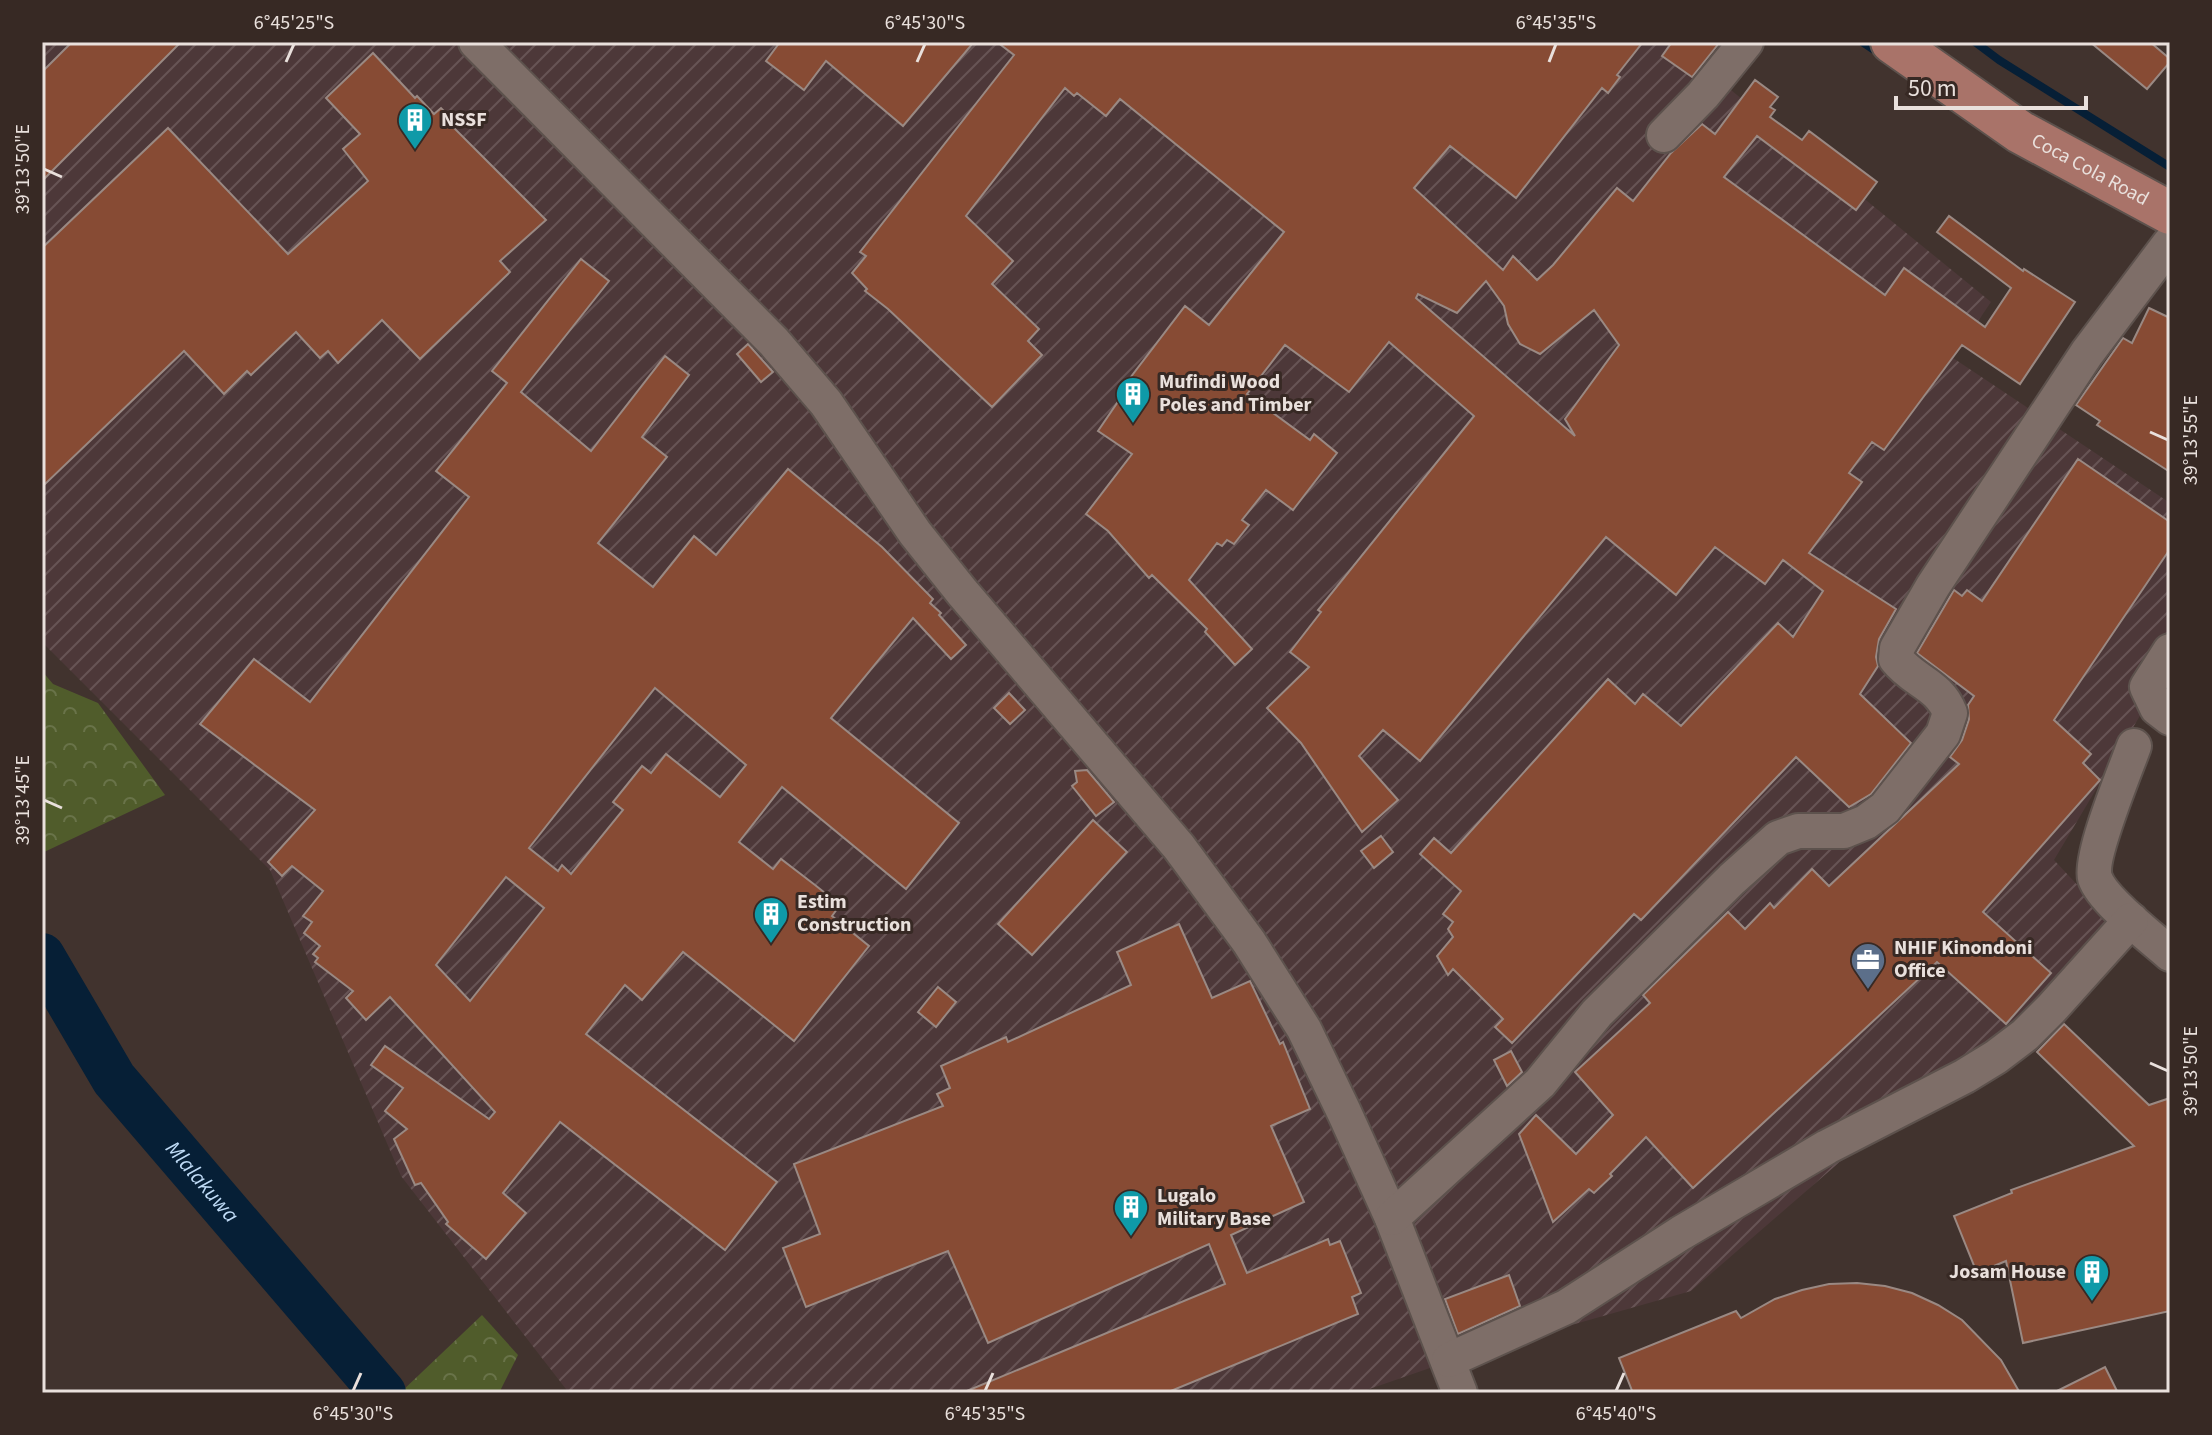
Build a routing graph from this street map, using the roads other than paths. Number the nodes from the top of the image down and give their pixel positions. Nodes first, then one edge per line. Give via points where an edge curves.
1 (476, 42) edge
2 (1746, 42) edge
3 (1892, 42) edge
4 (1664, 135) dead end
5 (2170, 213) edge
6 (2170, 243) edge
7 (2170, 651) edge
8 (2170, 718) edge
9 (2134, 746) dead end
10 (2131, 920) junction
11 (2170, 954) edge
12 (1392, 1218) junction
13 (1449, 1360) junction
14 (1460, 1393) edge

1 - 12 lane via 774,342 826,403 962,592 1179,847 1304,1029
2 - 4 lane
3 - 5 main road, Coca Cola Road via 2020,132
6 - 12 lane via 2087,353 1897,648 1902,667 1936,690 1950,713 1943,734 1885,808 1844,831 1798,831 1778,838 1597,1013 1540,1083
7 - 8 lane via 2147,687 2157,708
9 - 10 lane via 2097,855 2095,877
10 - 11 lane
10 - 13 lane via 2051,1009 1996,1057 1827,1147 1566,1307
12 - 13 lane
13 - 14 lane

